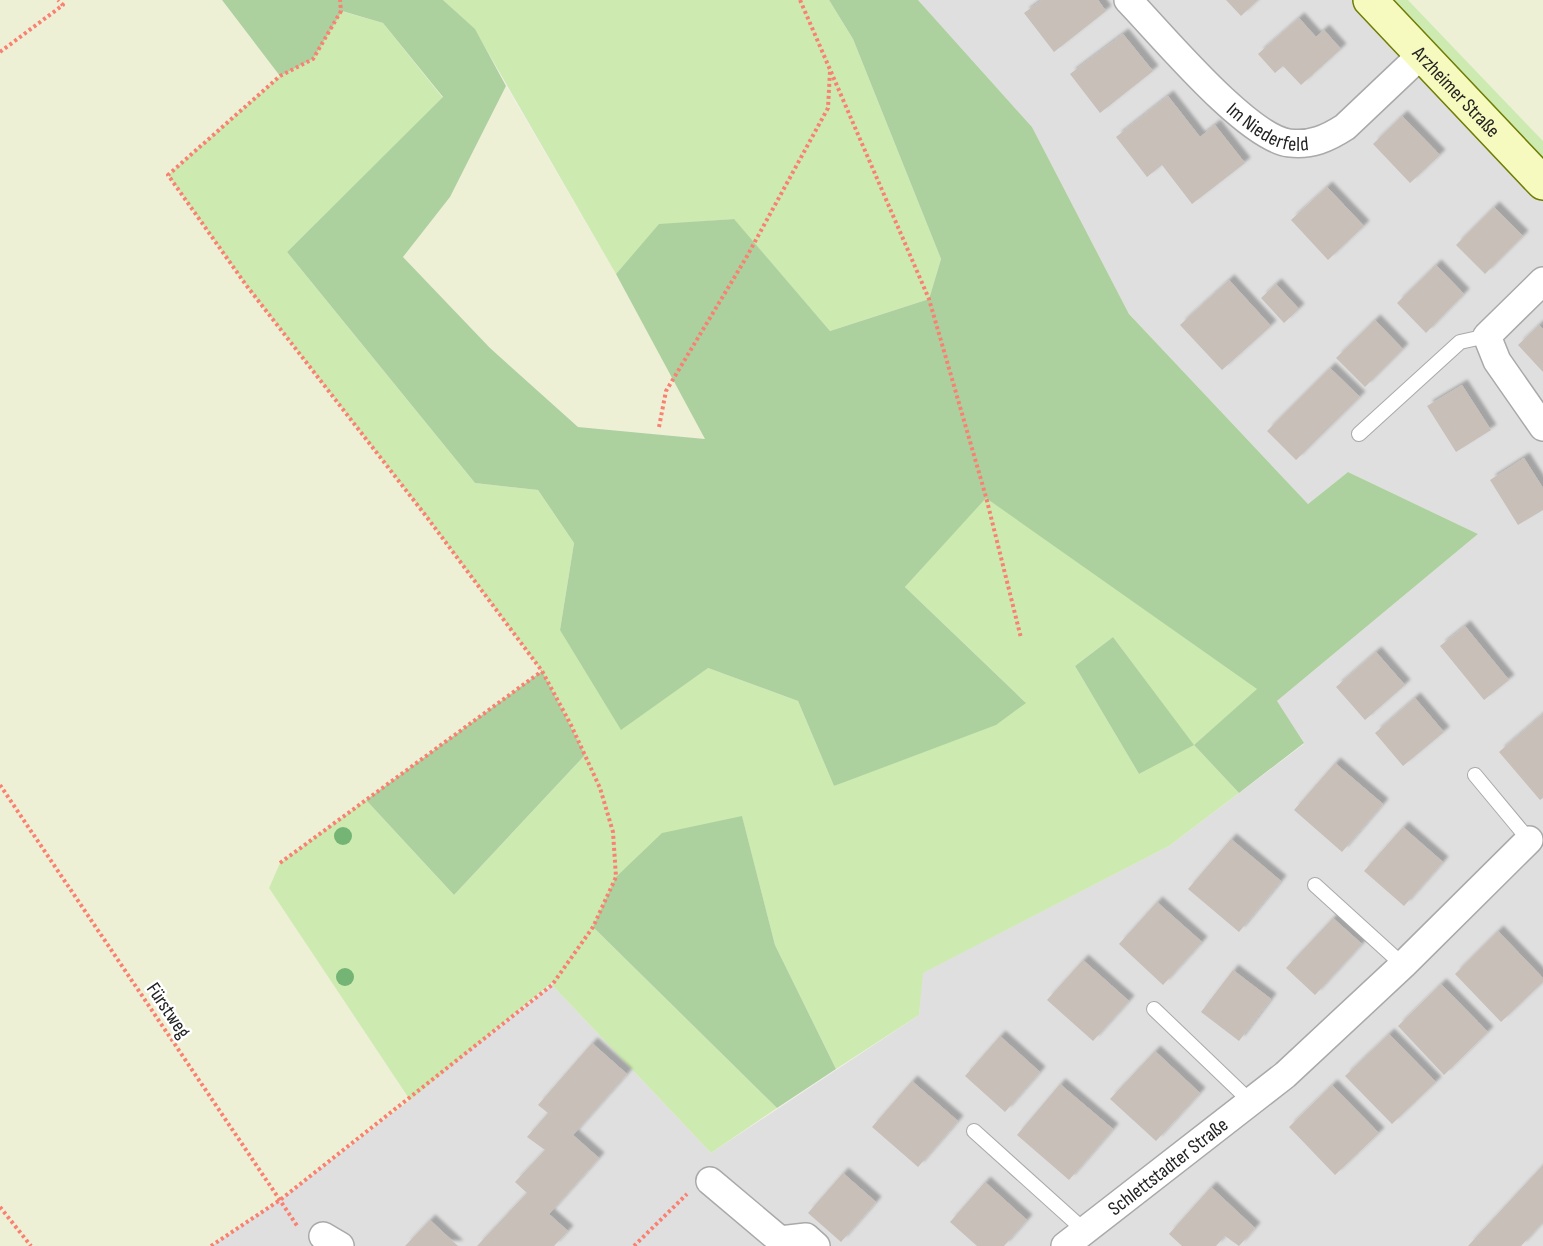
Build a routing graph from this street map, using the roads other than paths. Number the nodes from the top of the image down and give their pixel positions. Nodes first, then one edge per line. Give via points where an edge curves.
1 (1128, 0) edge
2 (1370, 0) edge
3 (1421, 54) junction
4 (1543, 183) edge
5 (1543, 281) edge
6 (1487, 336) junction
7 (1543, 427) edge
8 (1359, 434) dead end
9 (1474, 775) dead end
10 (1529, 840) joint
11 (1315, 885) dead end
12 (1403, 964) junction
13 (1154, 1009) dead end
14 (1251, 1102) junction
15 (974, 1131) dead end
16 (710, 1181) road end
17 (1075, 1238) edge
18 (816, 1246) edge

1 - 3 street, Im Niederfeld via 1255,127 1270,138 1287,143 1320,141 1339,131
2 - 3 street, Arzheimer Straße
3 - 4 street, Arzheimer Straße
5 - 6 street
6 - 7 street via 1497,360
6 - 8 lane via 1460,342
9 - 10 lane, Schlettstadter Straße
10 - 12 street, Schlettstadter Straße
11 - 12 lane
12 - 14 street, Schlettstadter Straße
13 - 14 lane
14 - 17 street, Schlettstadter Straße
15 - 17 lane, Schlettstadter Straße
16 - 18 street via 780,1240 806,1237

